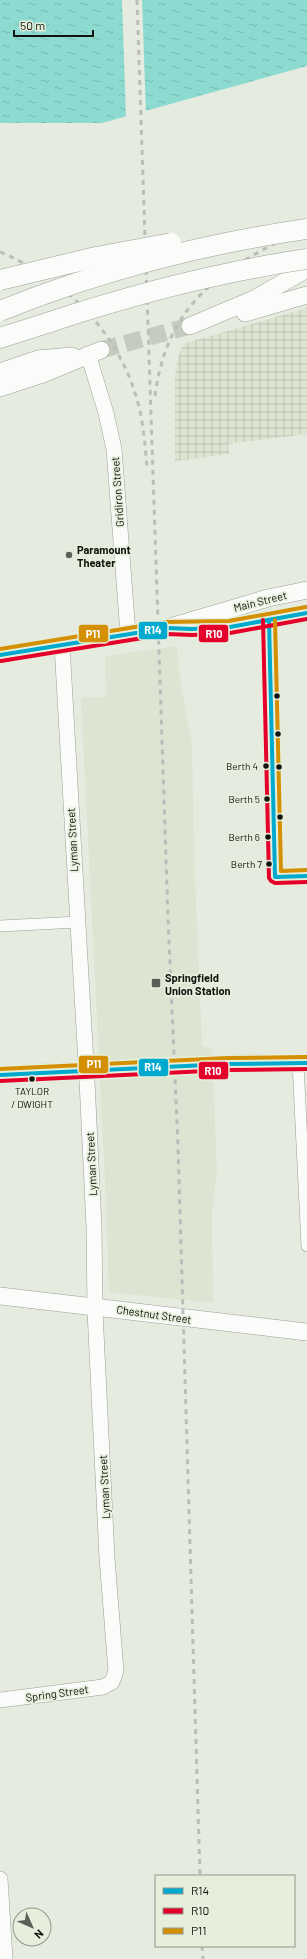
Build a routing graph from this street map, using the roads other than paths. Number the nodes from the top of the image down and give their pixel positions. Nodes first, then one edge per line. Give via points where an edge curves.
1 (307, 229) edge
2 (268, 235) junction
3 (307, 241) edge
4 (307, 259) edge
5 (307, 269) edge
6 (0, 280) edge
7 (307, 295) edge
8 (0, 312) edge
9 (0, 338) edge
10 (95, 352) junction
11 (0, 372) edge
12 (0, 388) edge
13 (307, 590) edge
14 (307, 613) edge
15 (167, 628) junction
16 (128, 634) junction
17 (62, 645) junction
18 (0, 655) edge
19 (78, 922) junction
20 (0, 926) edge
21 (302, 1063) edge
22 (215, 1064) tunnel mouth
23 (92, 1071) junction
24 (0, 1075) edge
25 (307, 1246) edge
26 (0, 1296) edge
27 (95, 1306) junction
28 (307, 1332) edge
29 (112, 1682) joint
30 (0, 1700) edge
31 (0, 1879) edge
32 (5, 1959) edge

1 - 2 highway, bridge
2 - 6 highway, bridge via 217,237 153,246 76,261
2 - 8 highway, bridge via 230,241 155,259 45,293
3 - 8 highway, bridge via 186,264 52,301
4 - 9 highway, bridge via 227,273 152,291
5 - 7 main road via 254,299 190,326 221,321
10 - 11 main road via 38,359
10 - 12 main road via 43,374
10 - 16 main road, Gridiron Street via 114,449
13 - 15 main road, Main Street via 262,600
14 - 15 main road, Main Street via 230,627
15 - 16 main road, Main Street
16 - 17 main road, Main Street
17 - 18 main road, Main Street
17 - 19 main road, Lyman Street
19 - 20 street
19 - 23 main road, Lyman Street
21 - 22 main road
21 - 25 street
23 - 24 main road
23 - 27 main road, Lyman Street
26 - 27 main road, Chestnut Street
27 - 28 main road, Chestnut Street via 225,1324
27 - 29 main road, Lyman Street via 107,1558 116,1671
29 - 30 main road, Spring Street via 103,1687
31 - 32 main road

